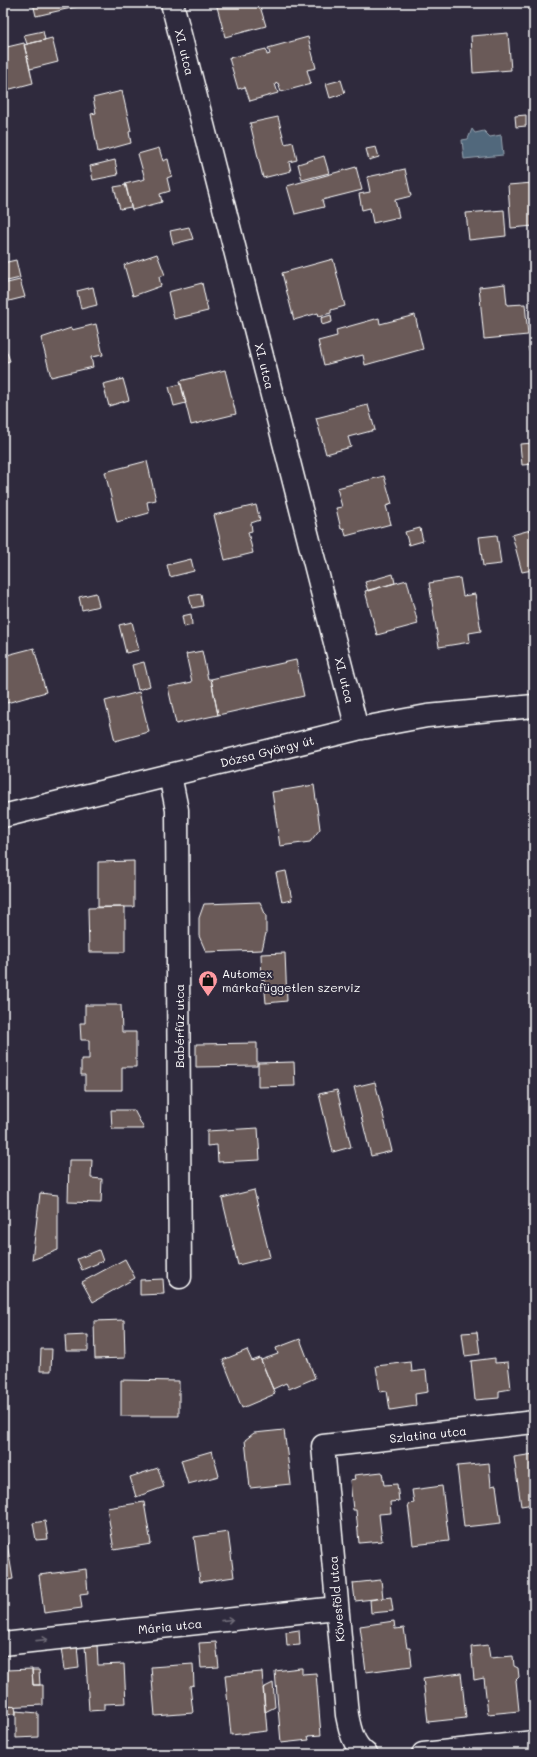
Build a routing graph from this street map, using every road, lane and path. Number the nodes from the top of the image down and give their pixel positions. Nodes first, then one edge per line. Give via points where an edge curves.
1 (172, 3) edge
2 (534, 706) edge
3 (357, 729) junction
4 (170, 775) junction
5 (3, 816) edge
6 (180, 1277) dead end
7 (534, 1422) edge
8 (323, 1446) joint
9 (336, 1608) junction
10 (3, 1644) edge
11 (534, 1742) edge
12 (362, 1752) edge
13 (423, 1754) edge

1 - 3 street, XI. utca
2 - 3 street, Dózsa György út via 427,716
3 - 4 street, Dózsa György út
4 - 5 street, Dózsa György út
4 - 6 street, Babérfűz utca via 177,810
7 - 8 street, Szlatina utca
8 - 9 street, Kövesföld utca
10 -> 9 street, Mária utca
9 - 12 street, Kövesföld utca via 346,1715 350,1733
11 - 13 street

